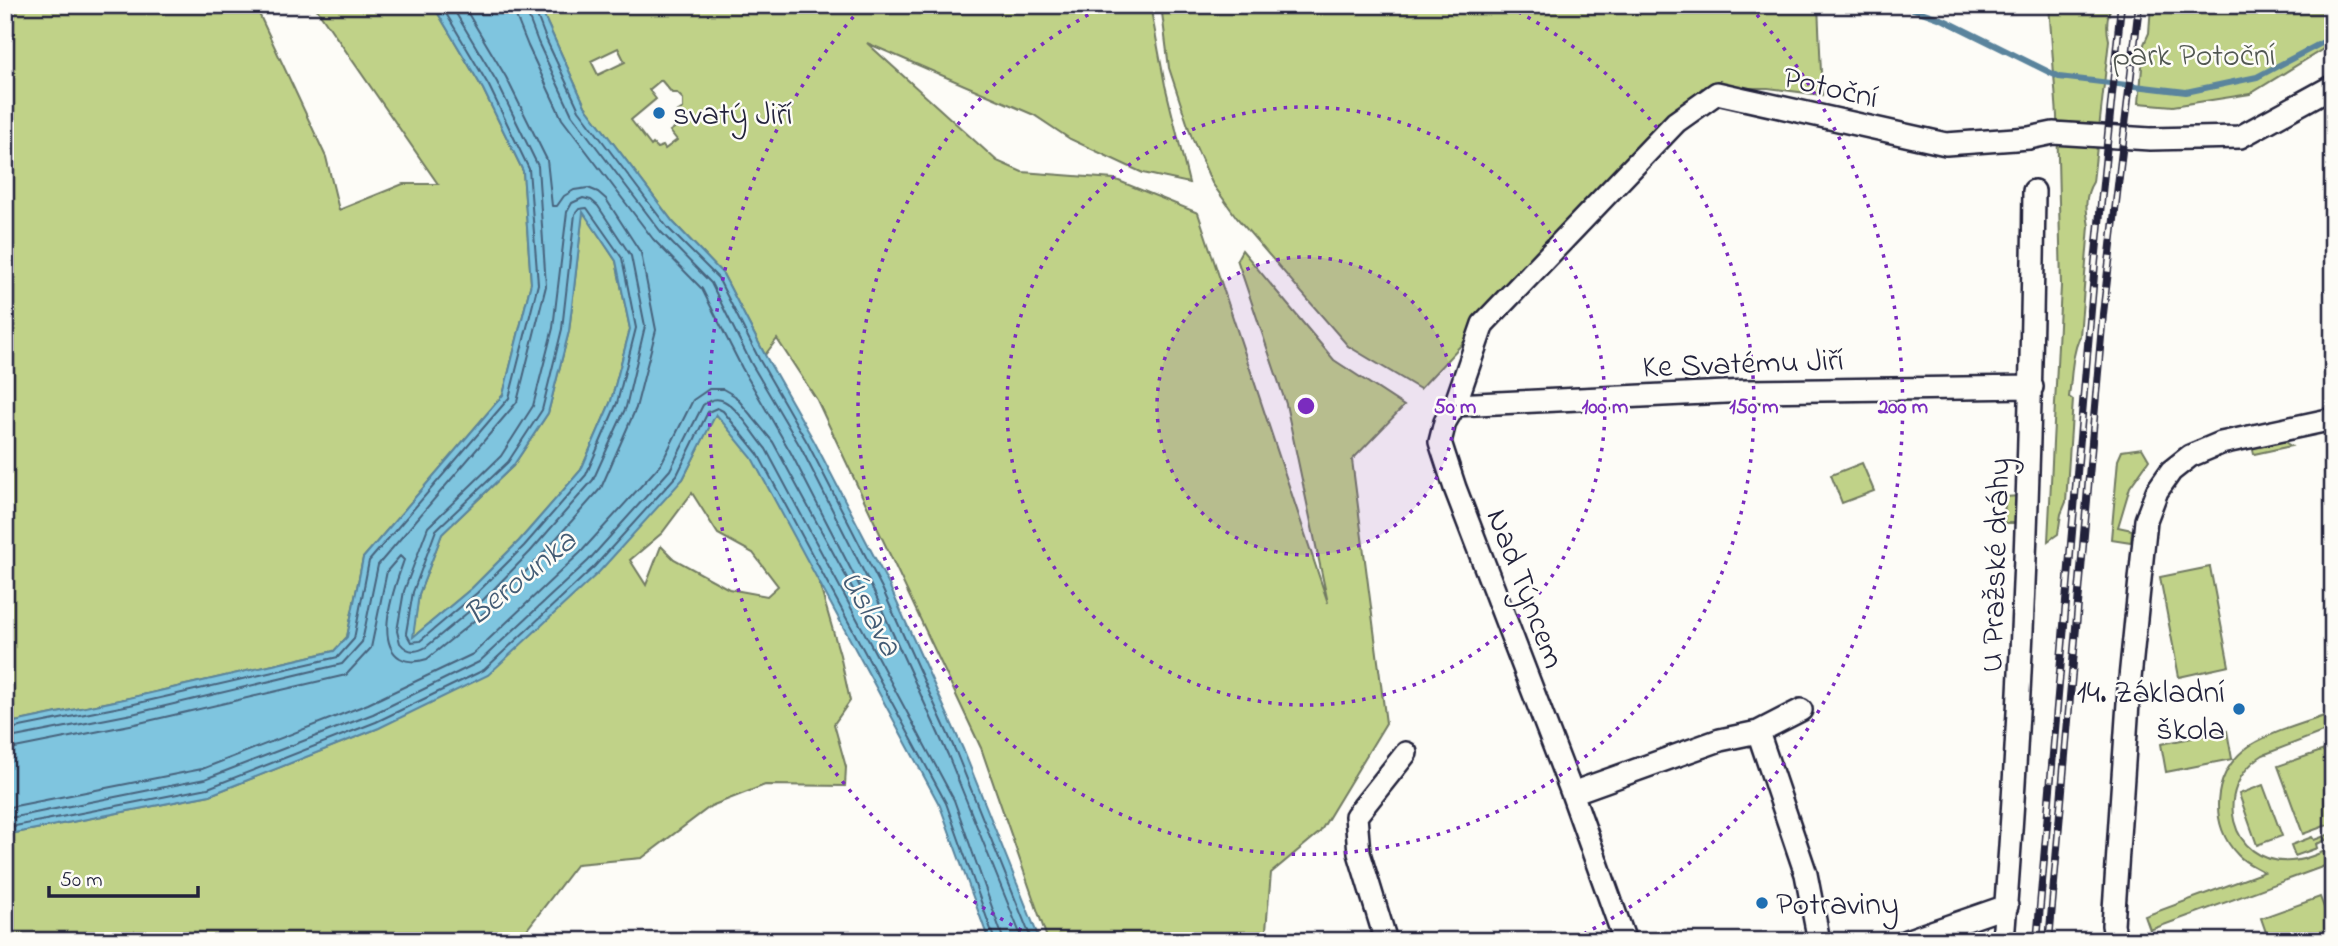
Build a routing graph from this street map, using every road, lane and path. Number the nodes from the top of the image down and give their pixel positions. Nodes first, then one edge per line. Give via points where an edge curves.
1 (2333, 86) edge
2 (2034, 191) dead end
3 (2032, 387) junction
4 (1455, 405) junction
5 (2333, 419) edge
6 (1801, 710) dead end
7 (1758, 732) junction
8 (1406, 753) dead end
9 (1572, 793) junction
10 (2007, 906) junction
11 (1386, 941) edge
12 (1625, 941) edge
13 (1818, 941) edge
14 (1906, 941) edge
15 (2003, 941) edge
16 (2116, 941) edge

1 - 4 street, Potoční via 2240,137 2150,139 2053,133 1946,144 1717,93 1676,122 1483,324
2 - 3 street, U Pražské dráhy
3 - 4 street, Ke Svatému Jiří via 1747,391
3 - 10 street, U Pražské dráhy
4 - 9 street, Nad Týncem via 1440,442
5 - 16 street via 2221,443 2190,456 2171,471 2157,491 2146,520 2129,688 2113,913
6 - 7 street
7 - 9 street via 1720,740
7 - 13 street via 1806,874
8 - 11 street via 1356,816 1359,853
9 - 12 street, Nad Týncem
10 - 14 street
10 - 15 street, U Pražské dráhy

